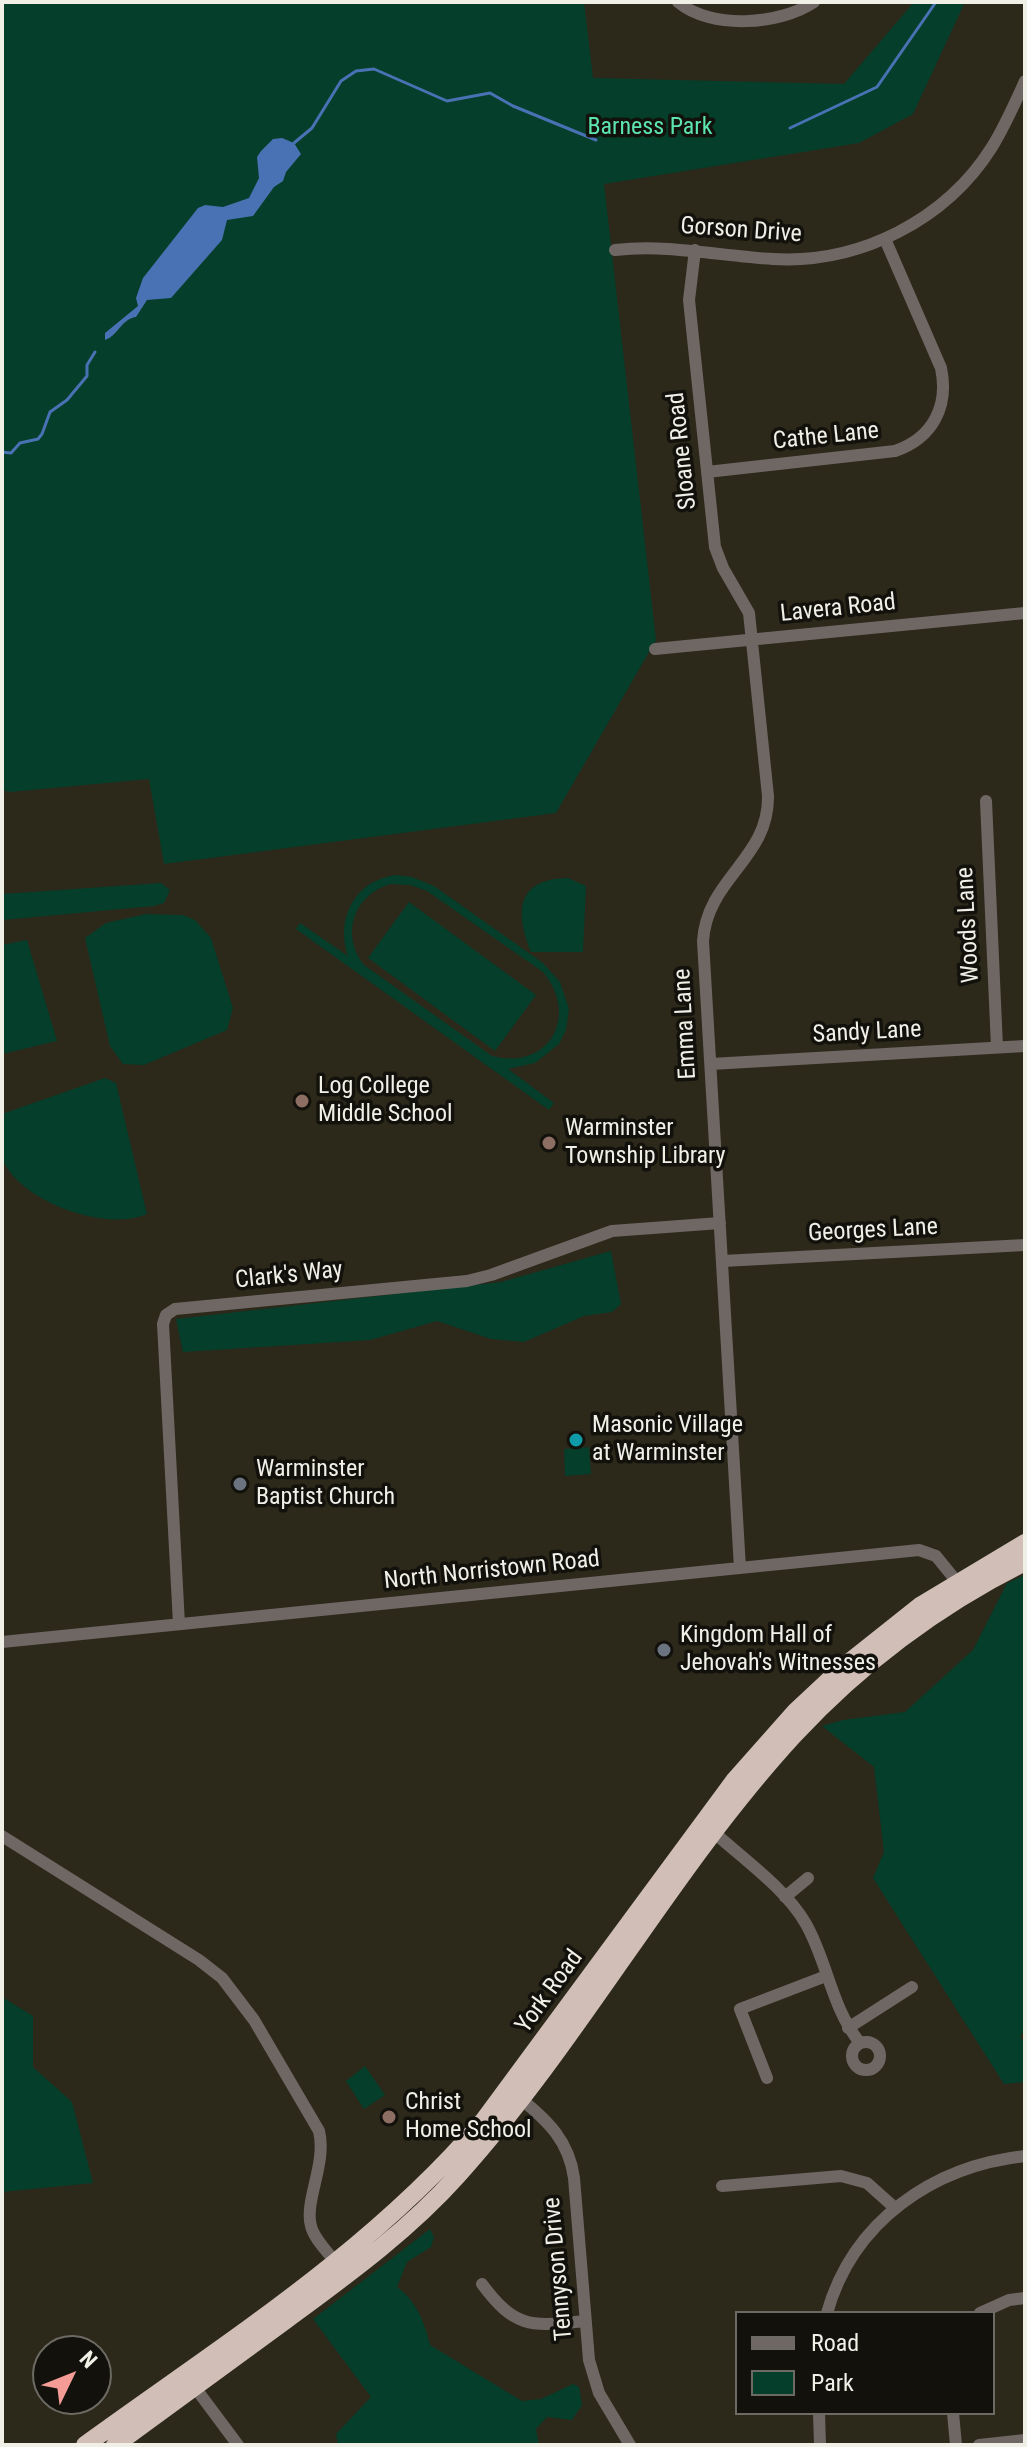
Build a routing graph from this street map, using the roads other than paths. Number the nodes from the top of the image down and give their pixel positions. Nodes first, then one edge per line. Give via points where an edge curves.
1 (678, 2) edge
2 (814, 2) edge
3 (1025, 81) edge
4 (885, 239) junction
5 (615, 250) dead end
6 (695, 250) junction
7 (707, 472) junction
8 (1025, 613) edge
9 (752, 640) junction
10 (655, 649) dead end
11 (986, 801) dead end
12 (1025, 1046) edge
13 (997, 1047) junction
14 (711, 1064) junction
15 (720, 1223) junction
16 (1025, 1245) edge
17 (723, 1261) junction
18 (1025, 1543) edge
19 (1025, 1562) edge
20 (740, 1568) junction
21 (962, 1588) junction
22 (179, 1624) junction
23 (2, 1642) edge
24 (708, 1828) junction
25 (2, 1836) edge
26 (808, 1878) dead end
27 (785, 1897) junction
28 (826, 1976) junction
29 (912, 1987) dead end
30 (848, 2028) junction
31 (860, 2043) dead end
32 (767, 2078) dead end
33 (521, 2099) junction
34 (1025, 2156) edge
35 (722, 2186) dead end
36 (895, 2208) junction
37 (336, 2263) junction
38 (482, 2284) dead end
39 (1025, 2298) edge
40 (828, 2311) edge
41 (984, 2311) edge
42 (585, 2321) junction
43 (189, 2380) junction
44 (819, 2415) edge
45 (953, 2415) edge
46 (1025, 2440) edge
47 (85, 2445) edge
48 (115, 2445) edge
49 (238, 2445) edge
50 (630, 2445) edge
51 (820, 2445) edge
52 (956, 2445) edge
53 (979, 2445) edge

1 - 2 street via 701,16 740,21 784,15
3 - 4 street, Gorson Drive via 992,147 966,181 927,215
4 - 6 street, Gorson Drive via 804,259
4 - 7 street, Cathe Lane via 941,368 944,390 933,424 915,442 895,451
5 - 6 street, Gorson Drive
6 - 7 street, Sloane Road via 689,300
7 - 9 street, Sloane Road via 715,547 749,613
8 - 9 street, Lavera Road
9 - 10 street, Lavera Road
9 - 14 street, Emma Lane via 768,810 757,843 721,889 706,919
11 - 13 street, Woods Lane
12 - 13 street, Sandy Lane
13 - 14 street, Sandy Lane
14 - 15 street, Emma Lane
15 - 17 street, Emma Lane
15 - 22 street, Clark's Way via 612,1231 467,1281 169,1312 163,1324
16 - 17 street, Georges Lane
17 - 20 street, Emma Lane
18 - 21 highway, York Road
19 - 21 highway, York Road
20 - 21 street, North Norristown Road via 919,1550 936,1556
20 - 22 street, North Norristown Road
21 - 24 highway, York Road via 888,1630 827,1681 756,1755
22 - 23 street, North Norristown Road
24 - 27 street
24 - 33 highway, York Road
24 - 37 highway, York Road via 484,2120 404,2206
25 - 37 street via 199,1960 233,1991 319,2131 322,2150 310,2219 314,2234
26 - 27 street
27 - 28 street via 805,1921
28 - 30 street
28 - 32 street via 740,2009
29 - 30 street
30 - 31 street
33 - 42 street, Tennyson Drive via 558,2133 569,2155
33 - 43 highway, York Road via 457,2176 345,2277
34 - 36 street via 956,2171
35 - 36 street via 841,2176 867,2183
36 - 40 street via 864,2240 838,2282
37 - 43 highway, York Road
38 - 42 street via 498,2306 524,2322
39 - 41 street
42 - 50 street, Tennyson Drive via 595,2382
43 - 47 highway, York Road
43 - 48 highway, York Road
43 - 49 street
44 - 51 street
45 - 52 street
46 - 53 street

